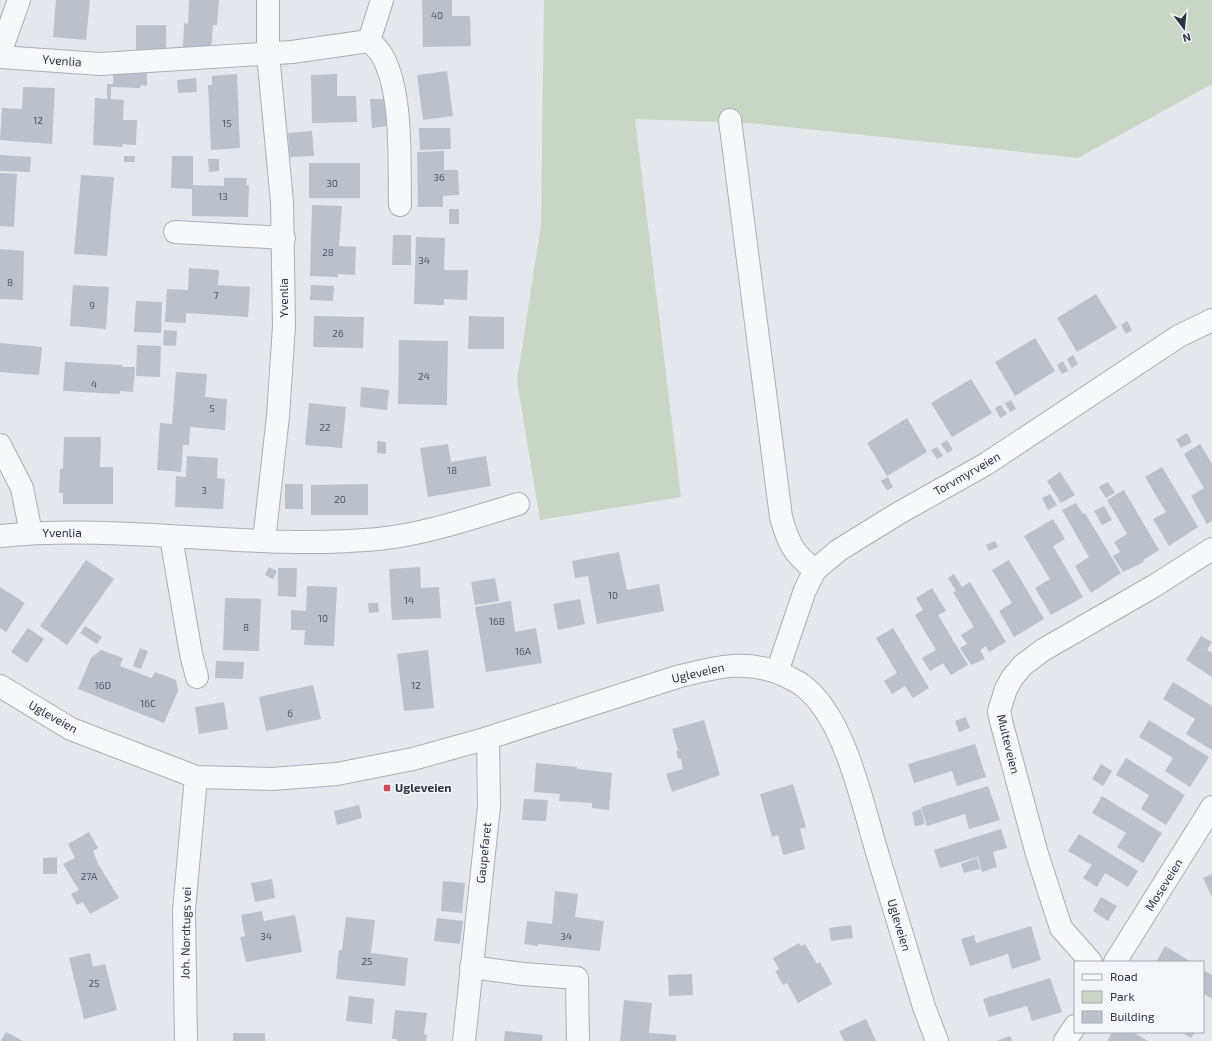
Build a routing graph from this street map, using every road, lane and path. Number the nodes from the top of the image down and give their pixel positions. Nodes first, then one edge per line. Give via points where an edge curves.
1 (19, 0) edge
2 (268, 0) edge
3 (382, 0) edge
4 (369, 41) junction
5 (0, 53) edge
6 (268, 54) junction
7 (0, 57) edge
8 (730, 120) dead end
9 (400, 204) dead end
10 (175, 232) dead end
11 (284, 238) junction
12 (1212, 320) edge
13 (0, 445) edge
14 (518, 504) dead end
15 (31, 533) junction
16 (0, 536) edge
17 (171, 537) junction
18 (264, 542) junction
19 (1212, 549) edge
20 (815, 570) junction
21 (777, 672) junction
22 (197, 677) dead end
23 (0, 686) edge
24 (488, 738) junction
25 (196, 777) junction
26 (1212, 807) edge
27 (1090, 961) edge
28 (1116, 961) edge
29 (471, 967) junction
30 (1074, 1028) edge
31 (186, 1041) edge
32 (464, 1041) edge
33 (578, 1041) edge
34 (937, 1041) edge
35 (1066, 1041) edge

1 - 5 street
2 - 6 street, Yvenlia
3 - 4 street
4 - 6 street, Yvenlia
4 - 9 street via 384,58 394,93
6 - 7 street, Yvenlia via 100,64
6 - 11 street, Yvenlia
8 - 20 street via 781,516 792,548 800,559
10 - 11 street
11 - 18 street, Yvenlia via 284,326 278,416
12 - 20 street, Torvmyrveien via 1179,336 986,464 838,550
13 - 15 street via 22,488
14 - 18 street, Yvenlia via 434,530 378,539
15 - 16 street, Yvenlia
15 - 17 street, Yvenlia via 56,531
17 - 18 street, Yvenlia
17 - 22 street
19 - 27 street, Multeveien via 1023,664 1012,678 1001,702 1001,721 1037,854 1061,928
20 - 21 street, Torvmyrveien via 805,590
21 - 24 street, Ugleveien via 746,664 704,670
21 - 34 street, Ugleveien via 800,683 814,695 836,728 852,770 924,1007
23 - 25 street, Ugleveien via 71,729
24 - 25 street, Ugleveien via 413,759 337,774 272,779
24 - 29 street, Gaupefaret via 489,806
25 - 31 street, Joh. Nordtugs vei via 184,910
26 - 28 street, Moseveien
29 - 32 street, Gaupefaret
29 - 33 street via 577,978
30 - 35 street

